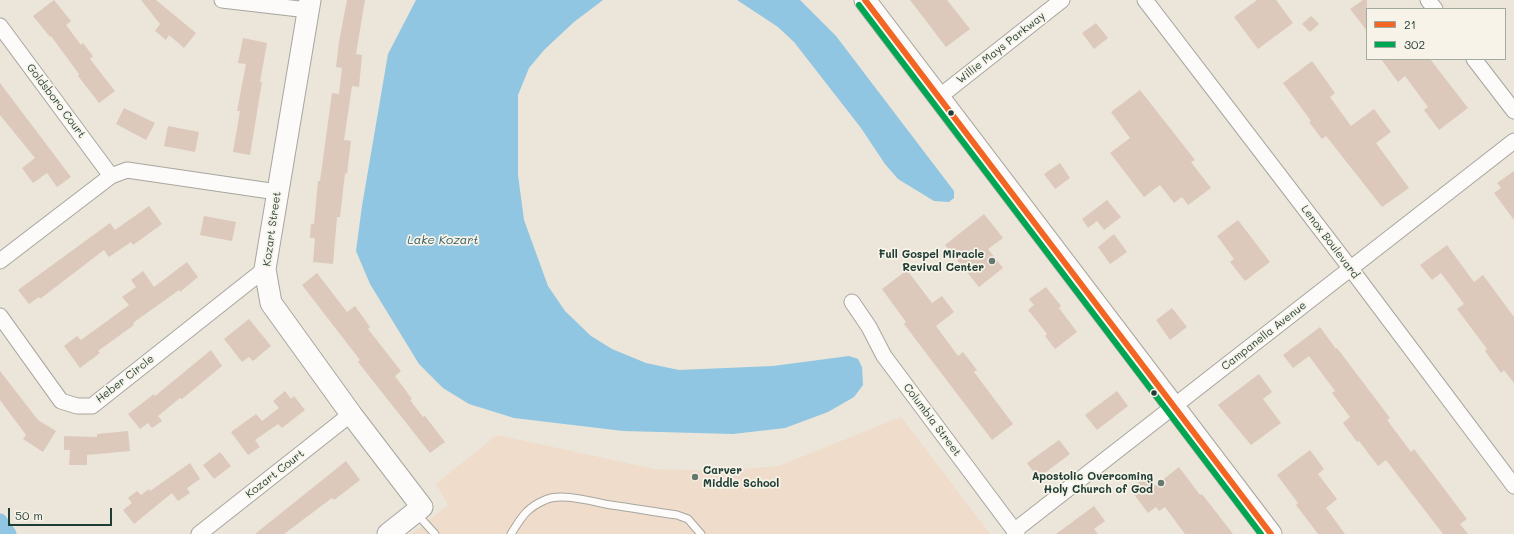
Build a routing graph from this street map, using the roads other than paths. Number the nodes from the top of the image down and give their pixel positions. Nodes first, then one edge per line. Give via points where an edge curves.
1 (222, 0) edge
2 (865, 0) edge
3 (1062, 0) edge
4 (1145, 0) edge
5 (1428, 0) edge
6 (309, 5) edge
7 (1434, 8) edge
8 (0, 26) edge
9 (1475, 60) edge
10 (939, 97) junction
11 (1514, 111) edge
12 (1514, 141) edge
13 (111, 176) junction
14 (277, 192) junction
15 (0, 261) edge
16 (265, 269) junction
17 (1351, 269) junction
18 (852, 302) dead end
19 (0, 316) edge
20 (1175, 406) junction
21 (351, 414) junction
22 (1514, 486) edge
23 (419, 510) junction
24 (1014, 533) edge
25 (199, 534) edge
26 (388, 534) edge
27 (435, 534) edge
28 (512, 534) edge
29 (701, 534) edge
30 (1271, 534) edge

1 - 6 street
2 - 10 street
3 - 10 street, Willie Mays Parkway
4 - 17 street, Lenox Boulevard
5 - 7 street
6 - 14 street, Kozart Street
8 - 13 street, Goldsboro Court
9 - 11 street
10 - 20 street
12 - 17 street, Campanella Avenue
13 - 14 street via 127,170
13 - 15 street
14 - 16 street, Kozart Street
16 - 19 street, Heber Circle via 92,406 77,406 61,401
16 - 21 street, Kozart Street via 271,304
17 - 20 street, Campanella Avenue
17 - 22 street, Lenox Boulevard
18 - 24 street, Columbia Street via 884,356
20 - 24 street, Campanella Avenue
20 - 30 street
21 - 23 street, Kozart Street
21 - 25 street, Kozart Court
23 - 26 street
23 - 27 lane
28 - 29 lane via 530,508 546,499 557,497 677,515 688,519

